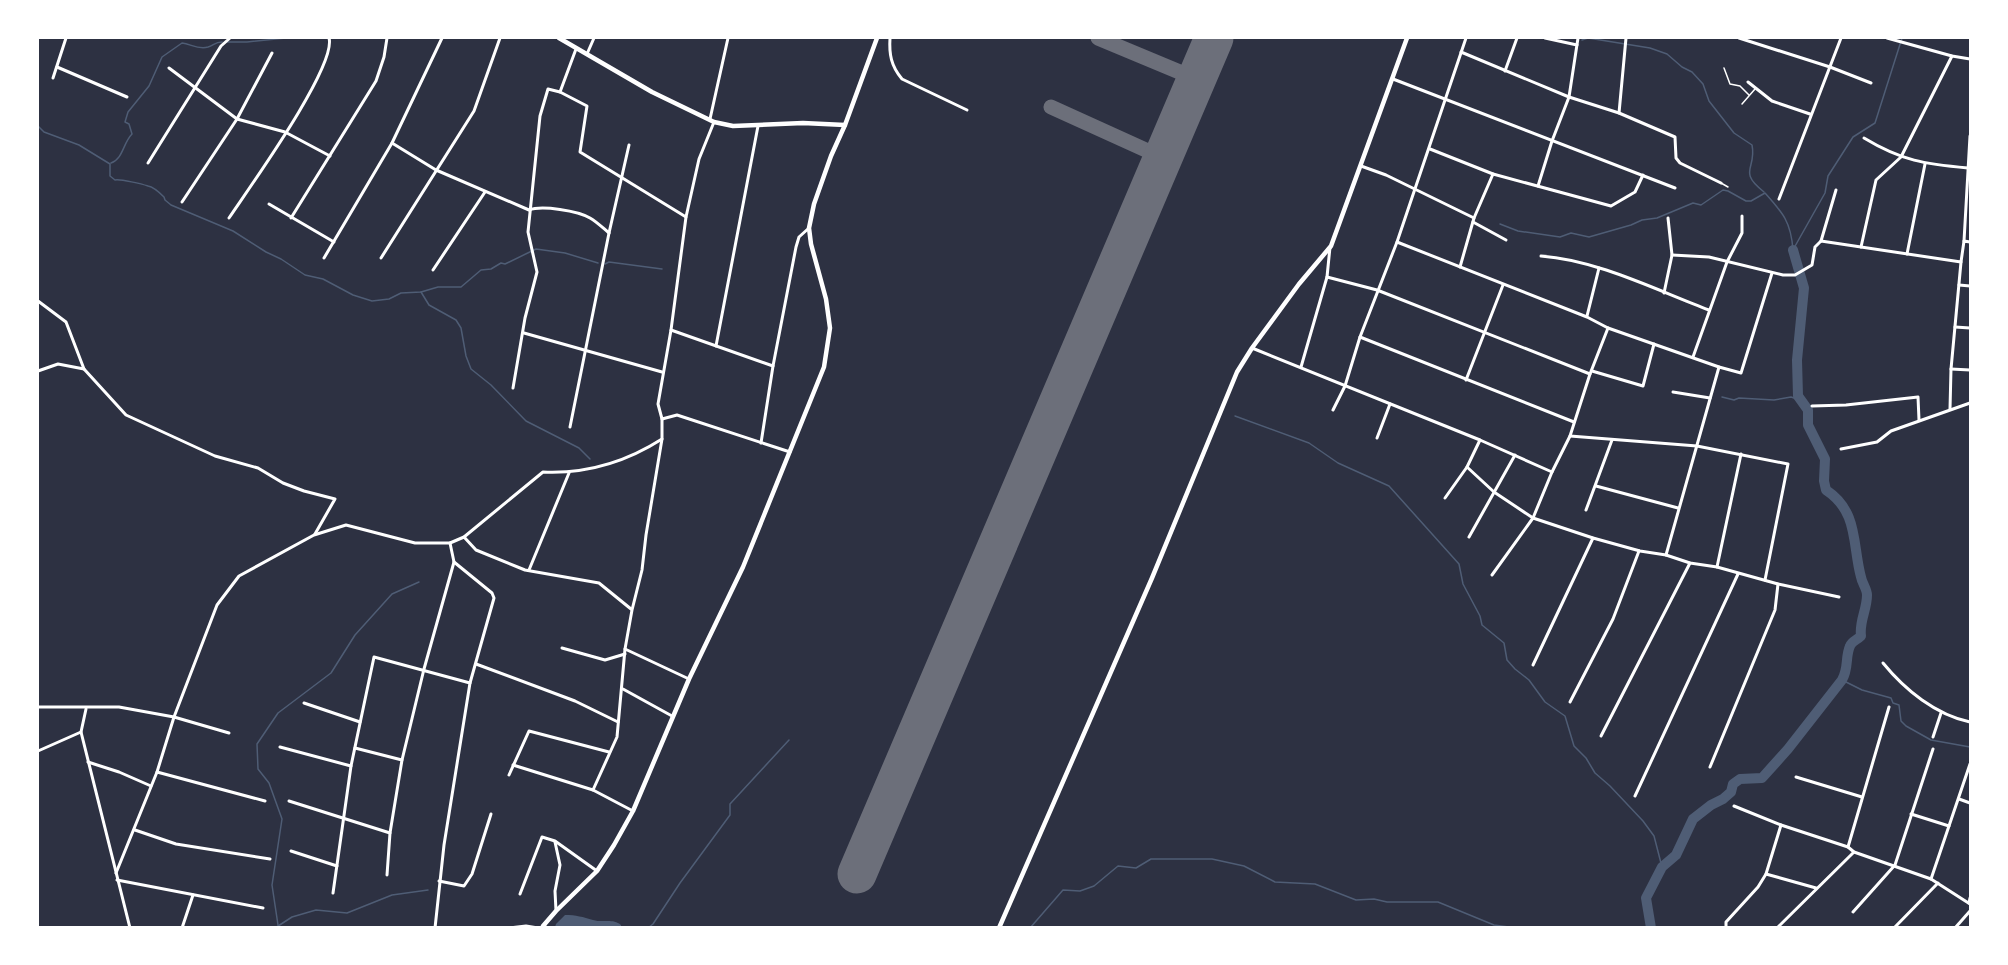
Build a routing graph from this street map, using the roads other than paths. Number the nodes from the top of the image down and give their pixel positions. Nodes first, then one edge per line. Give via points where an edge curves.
1 (66, 38) edge
2 (230, 38) edge
3 (329, 38) edge
4 (387, 38) edge
5 (442, 38) edge
6 (500, 38) edge
7 (559, 38) edge
8 (594, 38) edge
9 (728, 38) edge
10 (890, 38) edge
11 (1407, 38) edge
12 (1466, 38) edge
13 (1517, 38) edge
14 (1545, 38) edge
15 (1578, 38) edge
16 (1626, 38) edge
17 (1739, 38) edge
18 (1841, 38) edge
19 (1887, 38) edge
20 (876, 40) edge
21 (1577, 45) junction
22 (576, 49) junction
23 (1461, 52) junction
24 (272, 53) dead end
25 (587, 54) junction
26 (1952, 56) junction
27 (1971, 58) edge
28 (57, 67) junction
29 (1830, 67) junction
30 (169, 68) dead end
31 (1724, 68) dead end
32 (1505, 71) junction
33 (53, 78) dead end
34 (1393, 79) junction
35 (1748, 82) dead end
36 (1871, 83) dead end
37 (195, 88) junction
38 (1756, 88) junction
39 (560, 92) junction
40 (1749, 96) junction
41 (127, 97) dead end
42 (1569, 97) junction
43 (1445, 100) junction
44 (1742, 104) dead end
45 (967, 110) dead end
46 (1619, 113) junction
47 (1810, 114) junction
48 (237, 119) junction
49 (712, 120) junction
50 (845, 125) junction
51 (758, 126) junction
52 (285, 132) junction
53 (1971, 136) edge
54 (1864, 138) dead end
55 (1552, 141) junction
56 (392, 143) junction
57 (1970, 144) edge
58 (629, 145) dead end
59 (1430, 149) junction
60 (330, 156) junction
61 (1901, 157) junction
62 (148, 164) dead end
63 (1925, 164) junction
64 (1361, 166) junction
65 (1968, 168) junction
66 (436, 170) junction
67 (1493, 174) junction
68 (1643, 175) junction
69 (622, 177) junction
70 (1721, 183) joint
71 (1538, 186) junction
72 (1728, 187) dead end
73 (1675, 188) dead end
74 (1414, 189) junction
75 (1836, 190) dead end
76 (485, 192) junction
77 (1779, 199) dead end
78 (182, 202) dead end
79 (1969, 202) edge
80 (269, 204) dead end
81 (529, 210) junction
82 (686, 216) junction
83 (1742, 216) dead end
84 (230, 218) dead end
85 (291, 218) junction
86 (1668, 218) dead end
87 (1473, 220) junction
88 (809, 228) junction
89 (609, 233) junction
90 (1506, 240) dead end
91 (1821, 241) junction
92 (1964, 241) junction
93 (334, 242) junction
94 (1397, 242) junction
95 (1971, 242) edge
96 (1331, 246) junction
97 (1861, 247) junction
98 (1908, 254) junction
99 (1672, 255) junction
100 (1541, 256) dead end
101 (324, 258) dead end
102 (381, 258) dead end
103 (1727, 262) junction
104 (1961, 262) junction
105 (1460, 267) junction
106 (1599, 268) junction
107 (433, 270) dead end
108 (1773, 273) junction
109 (1327, 277) junction
110 (1503, 285) junction
111 (1959, 285) junction
112 (1971, 286) edge
113 (1377, 290) junction
114 (1664, 293) junction
115 (38, 301) edge
116 (1709, 310) junction
117 (1587, 317) junction
118 (1955, 327) junction
119 (1608, 328) junction
120 (1971, 328) edge
121 (671, 330) junction
122 (524, 333) junction
123 (1485, 333) junction
124 (1360, 337) junction
125 (1654, 344) junction
126 (717, 345) junction
127 (1252, 348) junction
128 (586, 350) junction
129 (1693, 357) junction
130 (773, 366) junction
131 (1301, 367) junction
132 (1719, 367) junction
133 (84, 369) junction
134 (1951, 369) junction
135 (1971, 370) edge
136 (38, 371) edge
137 (662, 372) junction
138 (1591, 373) junction
139 (1466, 380) junction
140 (1345, 386) junction
141 (513, 388) dead end
142 (1673, 392) dead end
143 (1710, 398) junction
144 (1971, 403) edge
145 (1390, 404) junction
146 (1812, 406) dead end
147 (1950, 409) junction
148 (1333, 410) dead end
149 (662, 419) junction
150 (1918, 420) junction
151 (1574, 422) junction
152 (570, 427) dead end
153 (1570, 436) junction
154 (1377, 438) dead end
155 (662, 439) junction
156 (1480, 440) junction
157 (1612, 440) junction
158 (761, 443) junction
159 (1697, 446) junction
160 (1841, 449) dead end
161 (790, 452) junction
162 (1515, 454) junction
163 (1741, 454) junction
164 (1467, 468) junction
165 (1552, 472) junction
166 (569, 473) junction
167 (1596, 486) junction
168 (1494, 492) junction
169 (1445, 498) dead end
170 (1678, 508) junction
171 (1586, 510) dead end
172 (1533, 518) junction
173 (314, 535) junction
174 (464, 537) junction
175 (1469, 537) dead end
176 (1593, 538) junction
177 (450, 543) junction
178 (1640, 551) junction
179 (1666, 555) junction
180 (454, 562) junction
181 (1690, 563) junction
182 (1718, 567) junction
183 (529, 570) junction
184 (1738, 574) junction
185 (1492, 575) dead end
186 (1765, 580) junction
187 (1778, 584) junction
188 (1839, 597) dead end
189 (632, 610) junction
190 (561, 648) dead end
191 (626, 649) junction
192 (625, 654) junction
193 (1884, 663) dead end
194 (476, 664) junction
195 (1533, 665) dead end
196 (424, 669) junction
197 (689, 680) junction
198 (470, 683) junction
199 (622, 689) junction
200 (1570, 702) dead end
201 (304, 704) dead end
202 (38, 707) edge
203 (1889, 707) dead end
204 (86, 708) junction
205 (1942, 712) junction
206 (174, 717) junction
207 (674, 717) junction
208 (360, 722) junction
209 (618, 722) junction
210 (1971, 722) edge
211 (81, 732) junction
212 (229, 733) dead end
213 (1601, 736) dead end
214 (1933, 737) dead end
215 (280, 747) dead end
216 (355, 748) junction
217 (1933, 749) dead end
218 (38, 751) edge
219 (609, 752) junction
220 (402, 760) junction
221 (88, 762) junction
222 (1971, 764) edge
223 (513, 765) junction
224 (351, 766) junction
225 (1710, 767) dead end
226 (157, 772) junction
227 (509, 776) dead end
228 (1796, 777) dead end
229 (151, 786) junction
230 (593, 790) junction
231 (1635, 796) dead end
232 (1862, 797) junction
233 (1959, 799) junction
234 (265, 801) dead end
235 (289, 801) dead end
236 (1971, 803) edge
237 (1734, 806) dead end
238 (633, 811) junction
239 (491, 814) dead end
240 (1911, 814) junction
241 (344, 819) junction
242 (1781, 825) junction
243 (1949, 826) junction
244 (135, 830) junction
245 (390, 833) junction
246 (555, 842) junction
247 (1848, 847) junction
248 (291, 851) dead end
249 (1854, 852) junction
250 (270, 860) dead end
251 (1895, 865) junction
252 (337, 866) junction
253 (597, 871) junction
254 (116, 873) junction
255 (1766, 874) junction
256 (387, 875) dead end
257 (1931, 879) junction
258 (117, 880) junction
259 (440, 881) junction
260 (1938, 883) junction
261 (1817, 889) junction
262 (333, 893) dead end
263 (520, 894) dead end
264 (193, 895) junction
265 (1971, 898) edge
266 (1970, 904) edge
267 (263, 909) dead end
268 (556, 911) junction
269 (1971, 911) edge
270 (1853, 912) dead end
271 (130, 927) edge
272 (182, 927) edge
273 (435, 927) edge
274 (509, 927) edge
275 (538, 927) edge
276 (546, 927) edge
277 (999, 927) edge
278 (1726, 927) edge
279 (1779, 927) edge
280 (1894, 927) edge
281 (1955, 927) edge

1 - 28 street
2 - 37 street
3 - 52 street via 331,45 317,80
4 - 60 street via 376,81
5 - 56 street
6 - 66 street via 474,111
7 - 22 street
8 - 25 street
9 - 49 street
10 - 45 street via 890,56 902,79
11 - 34 street
12 - 23 street
13 - 32 street
14 - 21 street
15 - 21 street
16 - 46 street
17 - 29 street
18 - 29 street
19 - 26 street
20 - 50 street
21 - 42 street
22 - 25 street
22 - 39 street
23 - 32 street
23 - 43 street
24 - 48 street
25 - 49 street via 652,92
26 - 27 street
26 - 61 street
28 - 33 street
28 - 41 street
29 - 36 street
29 - 47 street
30 - 37 street
31 - 40 lane via 1730,84 1740,86
32 - 42 street
34 - 43 street
34 - 64 street
35 - 38 street
37 - 48 street
37 - 62 street
38 - 40 lane
38 - 47 street via 1772,101
39 - 69 street via 587,106 580,152
39 - 81 street via 548,88 540,116
40 - 44 lane
42 - 46 street
42 - 55 street
43 - 55 street
43 - 59 street
46 - 70 street via 1675,137 1680,164
47 - 77 street
48 - 52 street
48 - 78 street
49 - 51 street via 733,126
49 - 82 street
50 - 51 street
50 - 88 street via 827,165
51 - 126 street
52 - 60 street
52 - 84 street
53 - 57 street
54 - 61 street
55 - 68 street
55 - 71 street
56 - 66 street
56 - 93 street
57 - 65 street
58 - 69 street
59 - 67 street
59 - 74 street
60 - 85 street
61 - 63 street
61 - 97 street via 1876,180
63 - 65 street
63 - 98 street
64 - 74 street
64 - 96 street
65 - 79 street
66 - 76 street
66 - 102 street
67 - 71 street
67 - 87 street
68 - 71 street via 1635,192 1611,206
68 - 73 street
69 - 82 street
69 - 89 street
70 - 72 lane
74 - 87 street
74 - 94 street
75 - 91 street
76 - 81 street
76 - 107 street
79 - 92 street
80 - 85 street
81 - 89 street via 536,207 576,212 590,217
81 - 122 street via 528,232 537,272
82 - 121 street
83 - 103 street via 1742,233
85 - 93 street
86 - 99 street
87 - 90 street
87 - 105 street
88 - 130 street via 799,237 796,247
88 - 161 street via 830,328 824,367
89 - 128 street
91 - 97 street
91 - 108 street via 1815,247 1812,265 1802,272
92 - 95 street
92 - 104 street
93 - 101 street
94 - 105 street
94 - 113 street
96 - 109 street
96 - 127 street
97 - 98 street
98 - 104 street
99 - 103 street
99 - 114 street
100 - 106 street
103 - 108 street
103 - 116 street
104 - 111 street
105 - 110 street
106 - 114 street
106 - 117 street
108 - 132 street via 1741,373
109 - 113 street
109 - 131 street
110 - 117 street
110 - 123 street
111 - 112 street
111 - 118 street
113 - 123 street
113 - 124 street
114 - 116 street
115 - 133 street via 66,322
116 - 129 street
117 - 119 street
118 - 120 street
118 - 134 street
119 - 125 street
119 - 138 street
121 - 126 street
121 - 137 street
122 - 128 street
122 - 141 street
123 - 138 street
123 - 139 street
124 - 139 street
124 - 140 street
125 - 129 street
125 - 138 street via 1643,386
126 - 130 street
127 - 131 street
127 - 277 street via 1238,372
128 - 137 street
128 - 152 street
129 - 132 street
130 - 158 street
131 - 140 street
132 - 143 street
133 - 136 street via 58,364
133 - 173 street via 126,415 215,456 258,468 283,483 335,499
134 - 135 street
134 - 147 street
137 - 149 street via 658,404
138 - 151 street
139 - 151 street
140 - 145 street
140 - 148 street
142 - 143 street
143 - 159 street
144 - 147 street
145 - 154 street
145 - 156 street
146 - 150 street via 1917,397
147 - 150 street
149 - 155 street
149 - 158 street via 677,415
150 - 160 street via 1877,441
151 - 153 street
153 - 157 street
153 - 165 street
155 - 166 street via 599,468
155 - 189 street
156 - 162 street
156 - 164 street
157 - 159 street
157 - 167 street
158 - 161 street
159 - 163 street
159 - 170 street
161 - 197 street via 743,567
162 - 165 street
162 - 168 street
163 - 182 street
163 - 186 street via 1788,464
164 - 168 street
164 - 169 street
165 - 172 street
166 - 174 street via 543,472
166 - 183 street
167 - 170 street
167 - 171 street
168 - 172 street
168 - 175 street
170 - 179 street
172 - 176 street
172 - 185 street
173 - 177 street via 346,525 415,543
173 - 206 street via 239,576 226,591
174 - 177 street
174 - 183 street via 476,549
176 - 178 street
176 - 195 street
177 - 180 street
178 - 179 street
178 - 200 street via 1613,620
179 - 181 street
180 - 194 street via 494,598
180 - 196 street
181 - 182 street
181 - 213 street
182 - 184 street
183 - 189 street via 599,584
184 - 186 street
184 - 231 street
186 - 187 street
187 - 188 street
187 - 225 street via 1775,610
189 - 191 street
190 - 192 street via 605,660
191 - 192 street
191 - 197 street
192 - 199 street
193 - 205 street via 1895,677
194 - 198 street
194 - 209 street via 575,701
196 - 198 street
196 - 208 street via 374,657
196 - 220 street
197 - 207 street
198 - 259 street
199 - 207 street
199 - 209 street
201 - 208 street
202 - 204 street
203 - 232 street
204 - 206 street via 119,708
204 - 211 street
205 - 210 street
205 - 214 street
206 - 212 street
206 - 226 street
207 - 238 street
208 - 216 street
209 - 219 street
211 - 218 street
211 - 221 street
215 - 224 street
216 - 220 street
216 - 224 street
217 - 240 street
219 - 223 street via 528,731
219 - 230 street
220 - 245 street
221 - 229 street
221 - 254 street
222 - 233 street
223 - 227 street
223 - 230 street
224 - 241 street
226 - 229 street
226 - 234 street
228 - 232 street
229 - 244 street
230 - 238 street
232 - 247 street
233 - 236 street
233 - 243 street
235 - 241 street
237 - 242 street
238 - 253 street
239 - 259 street via 472,873 464,885
240 - 243 street
240 - 251 street
241 - 245 street
241 - 252 street
242 - 247 street
242 - 255 street
243 - 257 street
244 - 250 street via 176,844
244 - 254 street
245 - 256 street
246 - 253 street
246 - 263 street via 542,837
246 - 268 street via 560,865
247 - 249 street
248 - 252 street
249 - 251 street
249 - 261 street
251 - 257 street
251 - 270 street
252 - 262 street
253 - 268 street
254 - 258 street
255 - 261 street
255 - 278 street via 1726,922
257 - 260 street
258 - 264 street
258 - 271 street
259 - 273 street
260 - 266 street
260 - 280 street
261 - 279 street
264 - 267 street
264 - 272 street
265 - 266 street
268 - 276 street via 543,926
269 - 281 street
274 - 275 street

